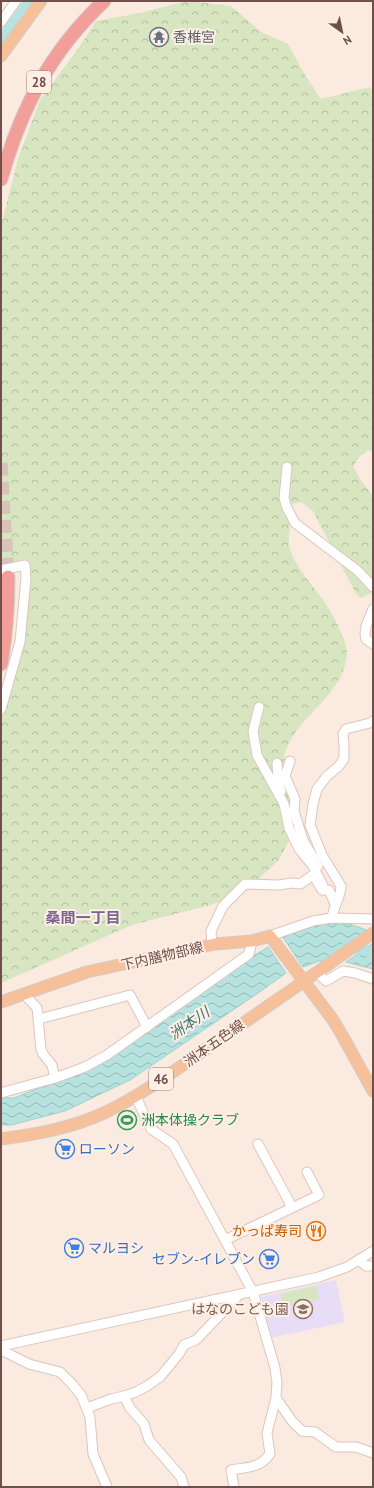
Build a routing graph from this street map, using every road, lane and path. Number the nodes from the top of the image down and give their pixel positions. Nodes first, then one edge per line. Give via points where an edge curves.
1 (16, 1) edge
2 (41, 1) edge
3 (104, 1) edge
4 (1, 22) edge
5 (1, 56) edge
6 (1, 178) edge
7 (287, 467) dead end
8 (4, 573) edge
9 (373, 587) edge
10 (373, 609) edge
11 (373, 644) edge
12 (1, 664) edge
13 (259, 707) dead end
14 (1, 709) edge
15 (373, 721) edge
16 (260, 738) dead end
17 (258, 757) junction
18 (290, 761) dead end
19 (277, 763) dead end
20 (284, 804) junction
21 (327, 890) junction
22 (336, 904) junction
23 (332, 918) junction
24 (373, 919) edge
25 (373, 933) edge
26 (271, 938) junction
27 (252, 941) junction
28 (212, 944) junction
29 (321, 970) junction
30 (300, 978) junction
31 (373, 979) edge
32 (24, 994) junction
33 (1, 1002) edge
34 (39, 1019) junction
35 (147, 1027) junction
36 (54, 1078) junction
37 (373, 1092) edge
38 (1, 1093) edge
39 (135, 1095) junction
40 (1, 1139) edge
41 (258, 1144) dead end
42 (308, 1172) dead end
43 (292, 1207) junction
44 (225, 1240) junction
45 (373, 1251) edge
46 (359, 1260) junction
47 (373, 1266) edge
48 (253, 1292) junction
49 (239, 1295) junction
50 (1, 1346) edge
51 (1, 1350) edge
52 (124, 1396) junction
53 (276, 1398) junction
54 (87, 1408) junction
55 (373, 1453) edge
56 (107, 1487) edge
57 (184, 1487) edge
58 (234, 1487) edge

1 - 4 street
2 - 5 main road
3 - 6 highway, 28 via 63,47 32,95
7 - 9 street via 284,498 295,523 358,570
8 - 12 highway via 8,608
8 - 14 street via 25,565 20,642
10 - 11 street via 365,632 366,639
13 - 17 street via 253,731
15 - 22 street via 346,729 343,734 344,759 317,789 313,804 310,825 322,855 341,886
16 - 17 street
17 - 20 street
18 - 21 street via 286,776 295,799 294,811 303,840 313,856
19 - 20 street via 278,782
20 - 21 street via 289,828 299,849
21 - 22 street
21 - 28 street via 322,890 313,875 300,884 245,884 222,906 211,931
22 - 23 street
23 - 24 street
23 - 26 street via 313,921
25 - 29 main road, 洲本五色線
26 - 27 main road, 下内膳物部線
26 - 30 main road
27 - 28 main road, 下内膳物部線
27 - 35 street via 249,954
28 - 32 main road, 下内膳物部線 via 87,972
29 - 30 main road, 洲本五色線
29 - 31 street via 326,981 343,971
30 - 37 main road via 342,1035
30 - 39 main road, 洲本五色線 / 46 via 172,1072
32 - 33 main road, 下内膳物部線
32 - 34 street via 37,1008
34 - 35 street via 130,995
34 - 36 street via 42,1054 52,1065
35 - 36 street via 85,1067
36 - 38 street
39 - 40 main road, 洲本五色線 / 46 via 106,1112 61,1129
39 - 44 street via 151,1129 173,1144
41 - 43 street
42 - 43 street via 319,1195
43 - 44 street
44 - 48 street
45 - 46 street
46 - 47 street via 366,1266
46 - 48 street via 319,1277
48 - 49 street
48 - 53 street via 275,1368
49 - 50 street
49 - 52 street via 196,1340 184,1345 160,1377
51 - 54 street via 29,1364 60,1372 81,1395
52 - 54 street
52 - 57 street via 130,1408 144,1424 149,1440 181,1477
53 - 55 street via 302,1431 315,1432 336,1447 356,1447
53 - 58 street via 267,1433 270,1454 265,1462 257,1466 231,1470
54 - 56 street via 93,1454

